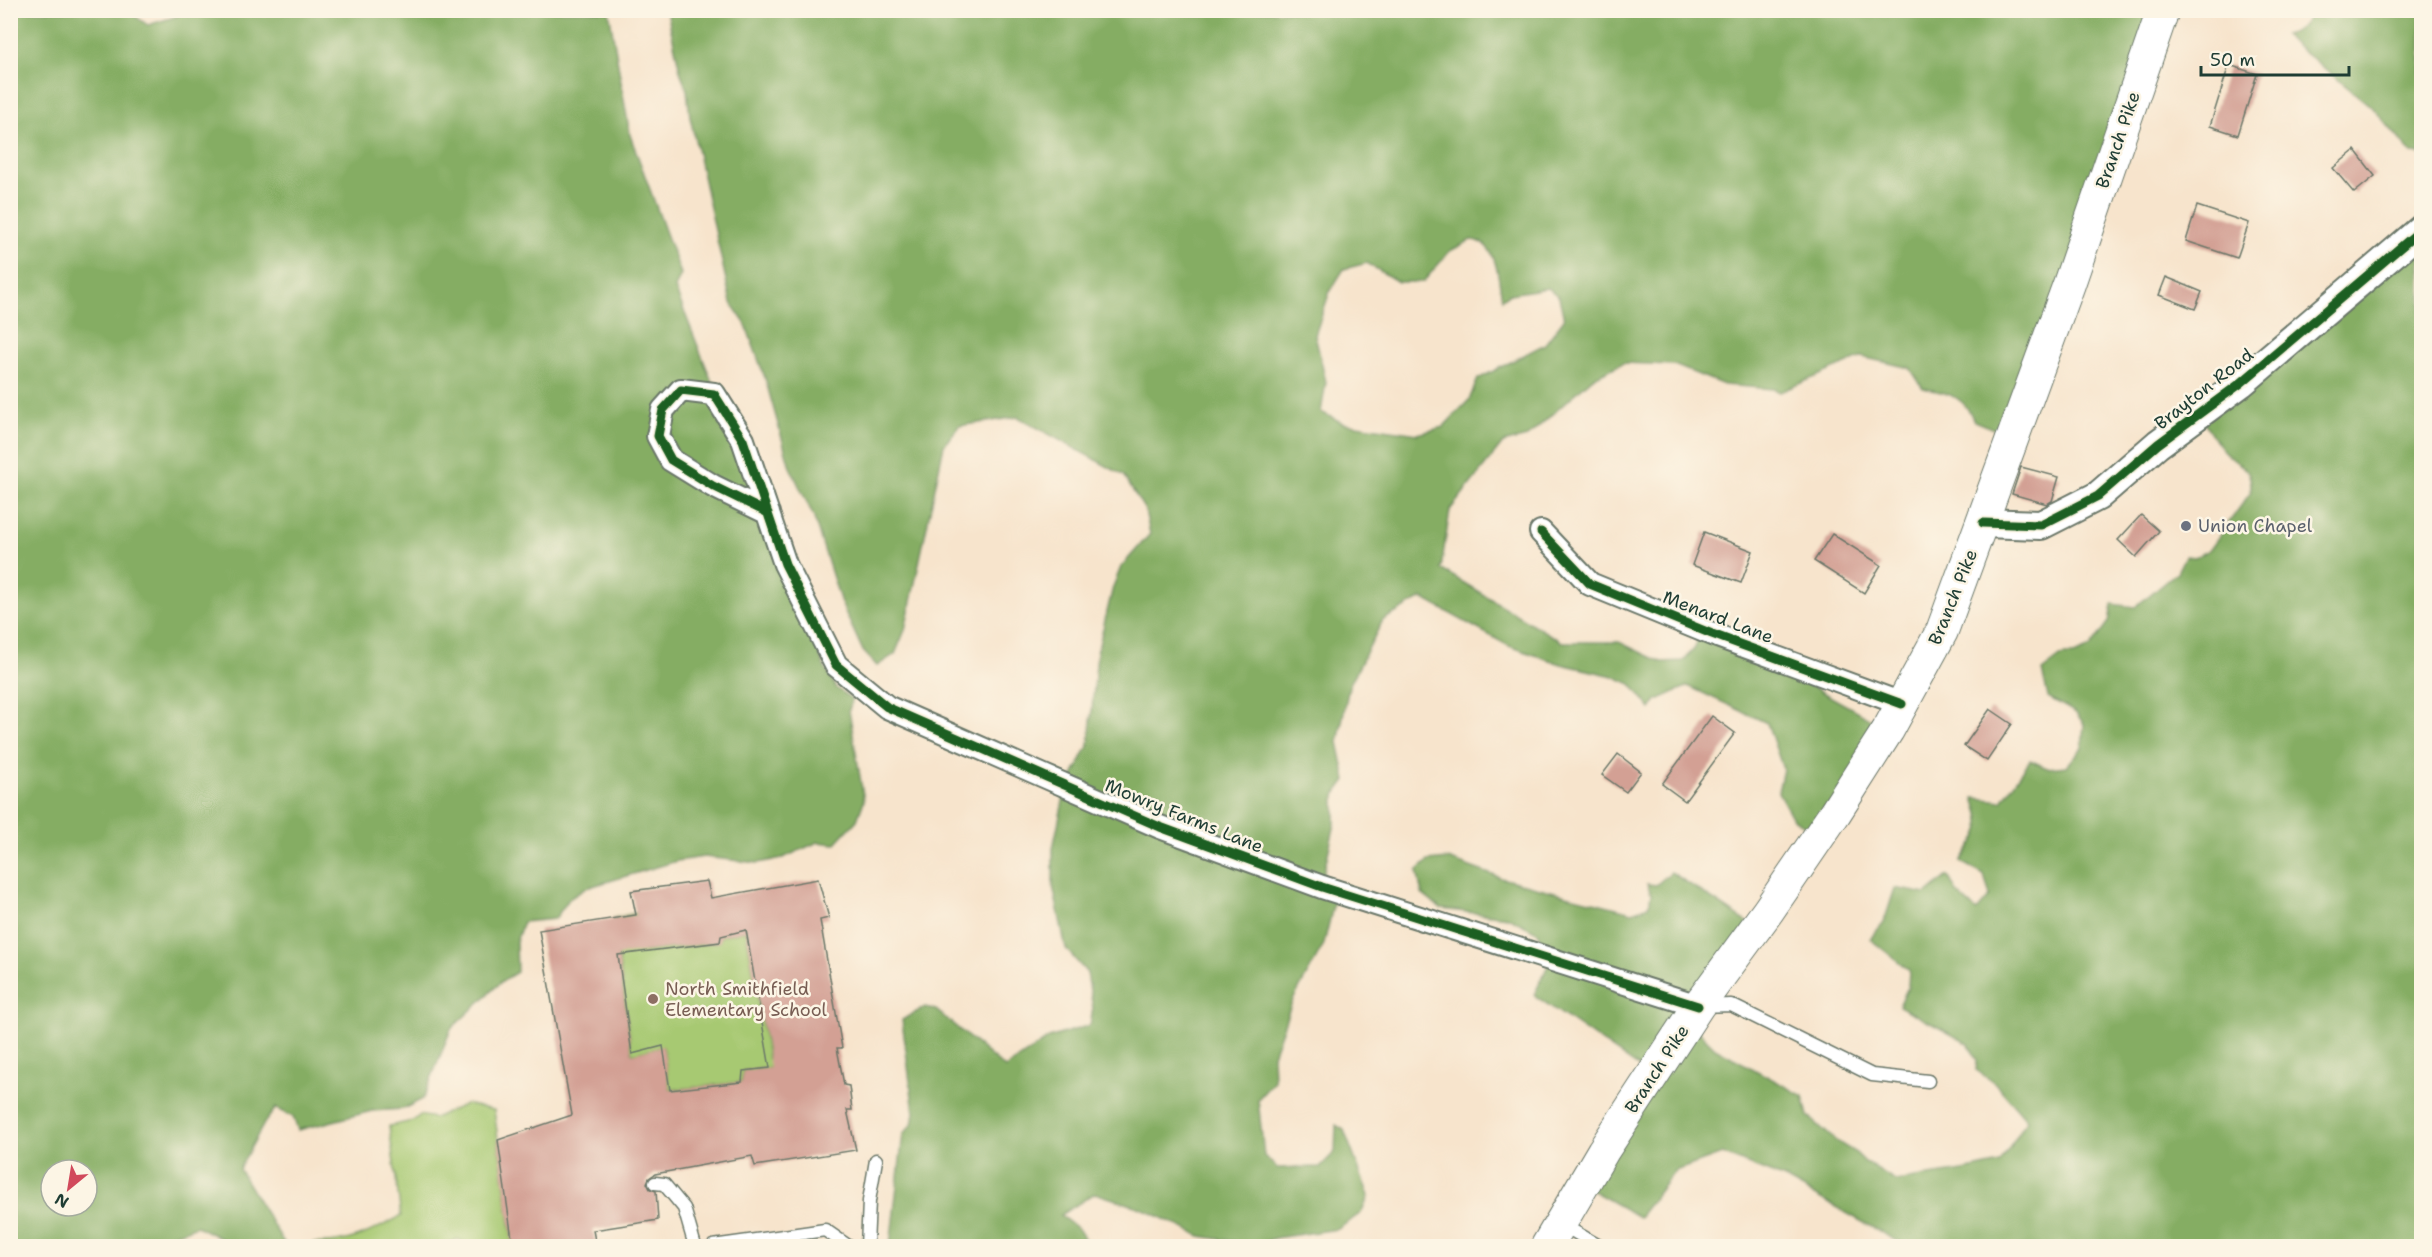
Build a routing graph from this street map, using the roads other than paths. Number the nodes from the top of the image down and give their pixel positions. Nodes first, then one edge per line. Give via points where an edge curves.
1 (2163, 10) edge
2 (2421, 229) edge
3 (768, 513) junction
4 (1983, 523) junction
5 (1541, 532) dead end
6 (1902, 704) junction
7 (1698, 1006) junction
8 (1928, 1081) dead end
9 (876, 1161) dead end
10 (656, 1183) dead end
11 (1554, 1235) edge
12 (695, 1246) edge
13 (712, 1246) edge
14 (848, 1246) edge
15 (867, 1246) edge
16 (1599, 1246) edge

1 - 4 main road, Branch Pike
2 - 4 street, Brayton Road via 2241,383 2158,444 2098,496 2041,525
3 - 3 street, Mowry Farms Lane via 743,440 714,394 681,390 663,410 658,436 671,460
3 - 7 street, Mowry Farms Lane via 785,564 836,665 888,707 1160,827 1322,887
4 - 6 main road, Branch Pike via 1942,631
5 - 6 street, Menard Lane via 1590,584
6 - 7 main road, Branch Pike via 1836,813
7 - 8 lane via 1731,1005 1872,1075
7 - 11 main road, Branch Pike via 1603,1151
9 - 15 lane
10 - 12 lane via 664,1184 684,1208
11 - 16 lane
13 - 14 lane via 825,1230

